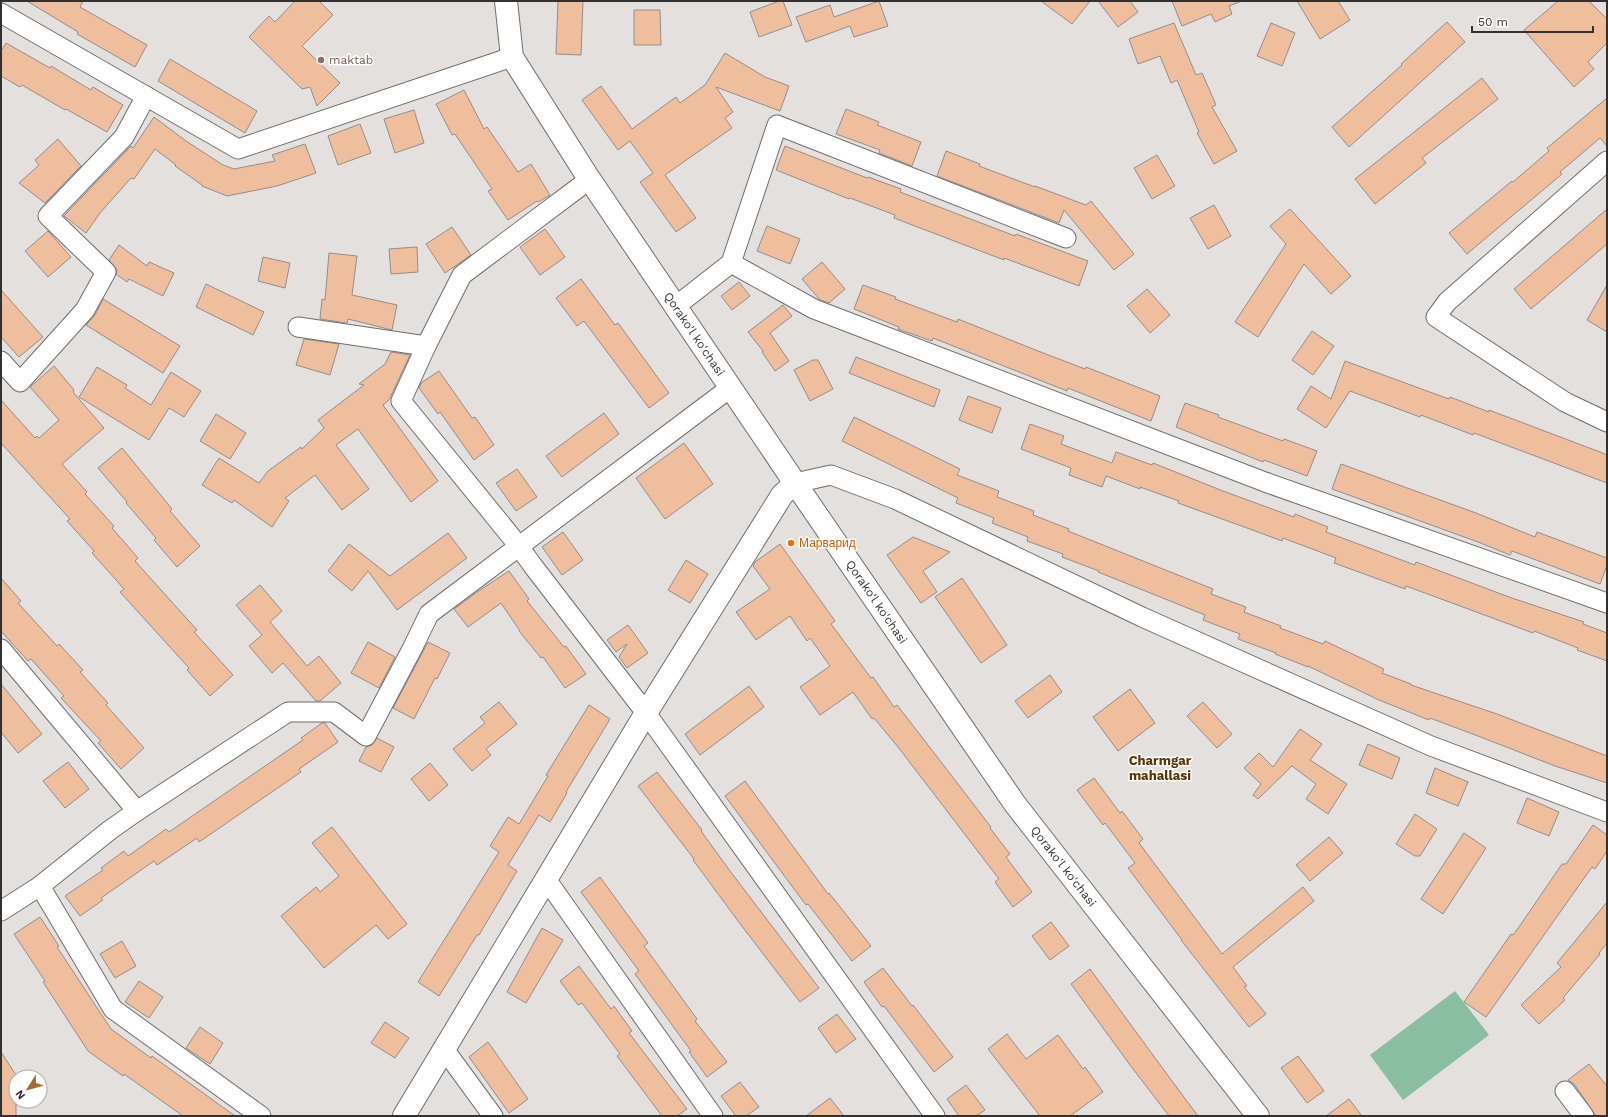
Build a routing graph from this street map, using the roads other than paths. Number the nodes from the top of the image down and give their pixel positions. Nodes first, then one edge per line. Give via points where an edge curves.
1 (506, 1) edge
2 (1, 13) edge
3 (512, 57) junction
4 (146, 96) junction
5 (1607, 161) edge
6 (590, 179) junction
7 (1066, 238) dead end
8 (731, 263) junction
9 (676, 306) junction
10 (298, 327) dead end
11 (426, 346) junction
12 (1, 361) edge
13 (730, 388) junction
14 (1607, 422) edge
15 (795, 483) junction
16 (518, 545) junction
17 (1607, 603) edge
18 (1, 649) edge
19 (646, 713) junction
20 (137, 811) junction
21 (1607, 812) edge
22 (546, 879) junction
23 (40, 886) junction
24 (1, 911) edge
25 (444, 1049) junction
26 (1565, 1091) dead end
27 (261, 1116) edge
28 (404, 1116) edge
29 (493, 1116) edge
30 (713, 1116) edge
31 (935, 1116) edge
32 (1258, 1116) edge
33 (1584, 1116) edge

1 - 3 street, Qorako'l ko'chasi
2 - 4 street
3 - 4 street via 238,149
3 - 6 street, Qorako'l ko'chasi
4 - 12 street via 124,137 48,216 106,272 85,310 20,382
5 - 14 street via 1447,302 1436,317 1565,402
6 - 9 street, Qorako'l ko'chasi
6 - 11 street via 462,275
7 - 8 street via 777,125
8 - 9 street
8 - 17 street via 814,308 1265,482
9 - 13 street, Qorako'l ko'chasi
10 - 11 street
11 - 16 street via 401,401
13 - 15 street, Qorako'l ko'chasi
13 - 16 street
15 - 19 street via 782,495
15 - 21 street via 831,475 895,499 1142,617 1431,746
15 - 32 street, Qorako'l ko'chasi via 1015,804
16 - 19 street
16 - 20 street via 429,614 366,736 334,712 288,712
18 - 20 street
19 - 22 street
19 - 31 street
20 - 23 street
22 - 25 street
22 - 30 street
23 - 24 street
23 - 27 street via 113,1009
25 - 28 street
25 - 29 street
26 - 33 street

